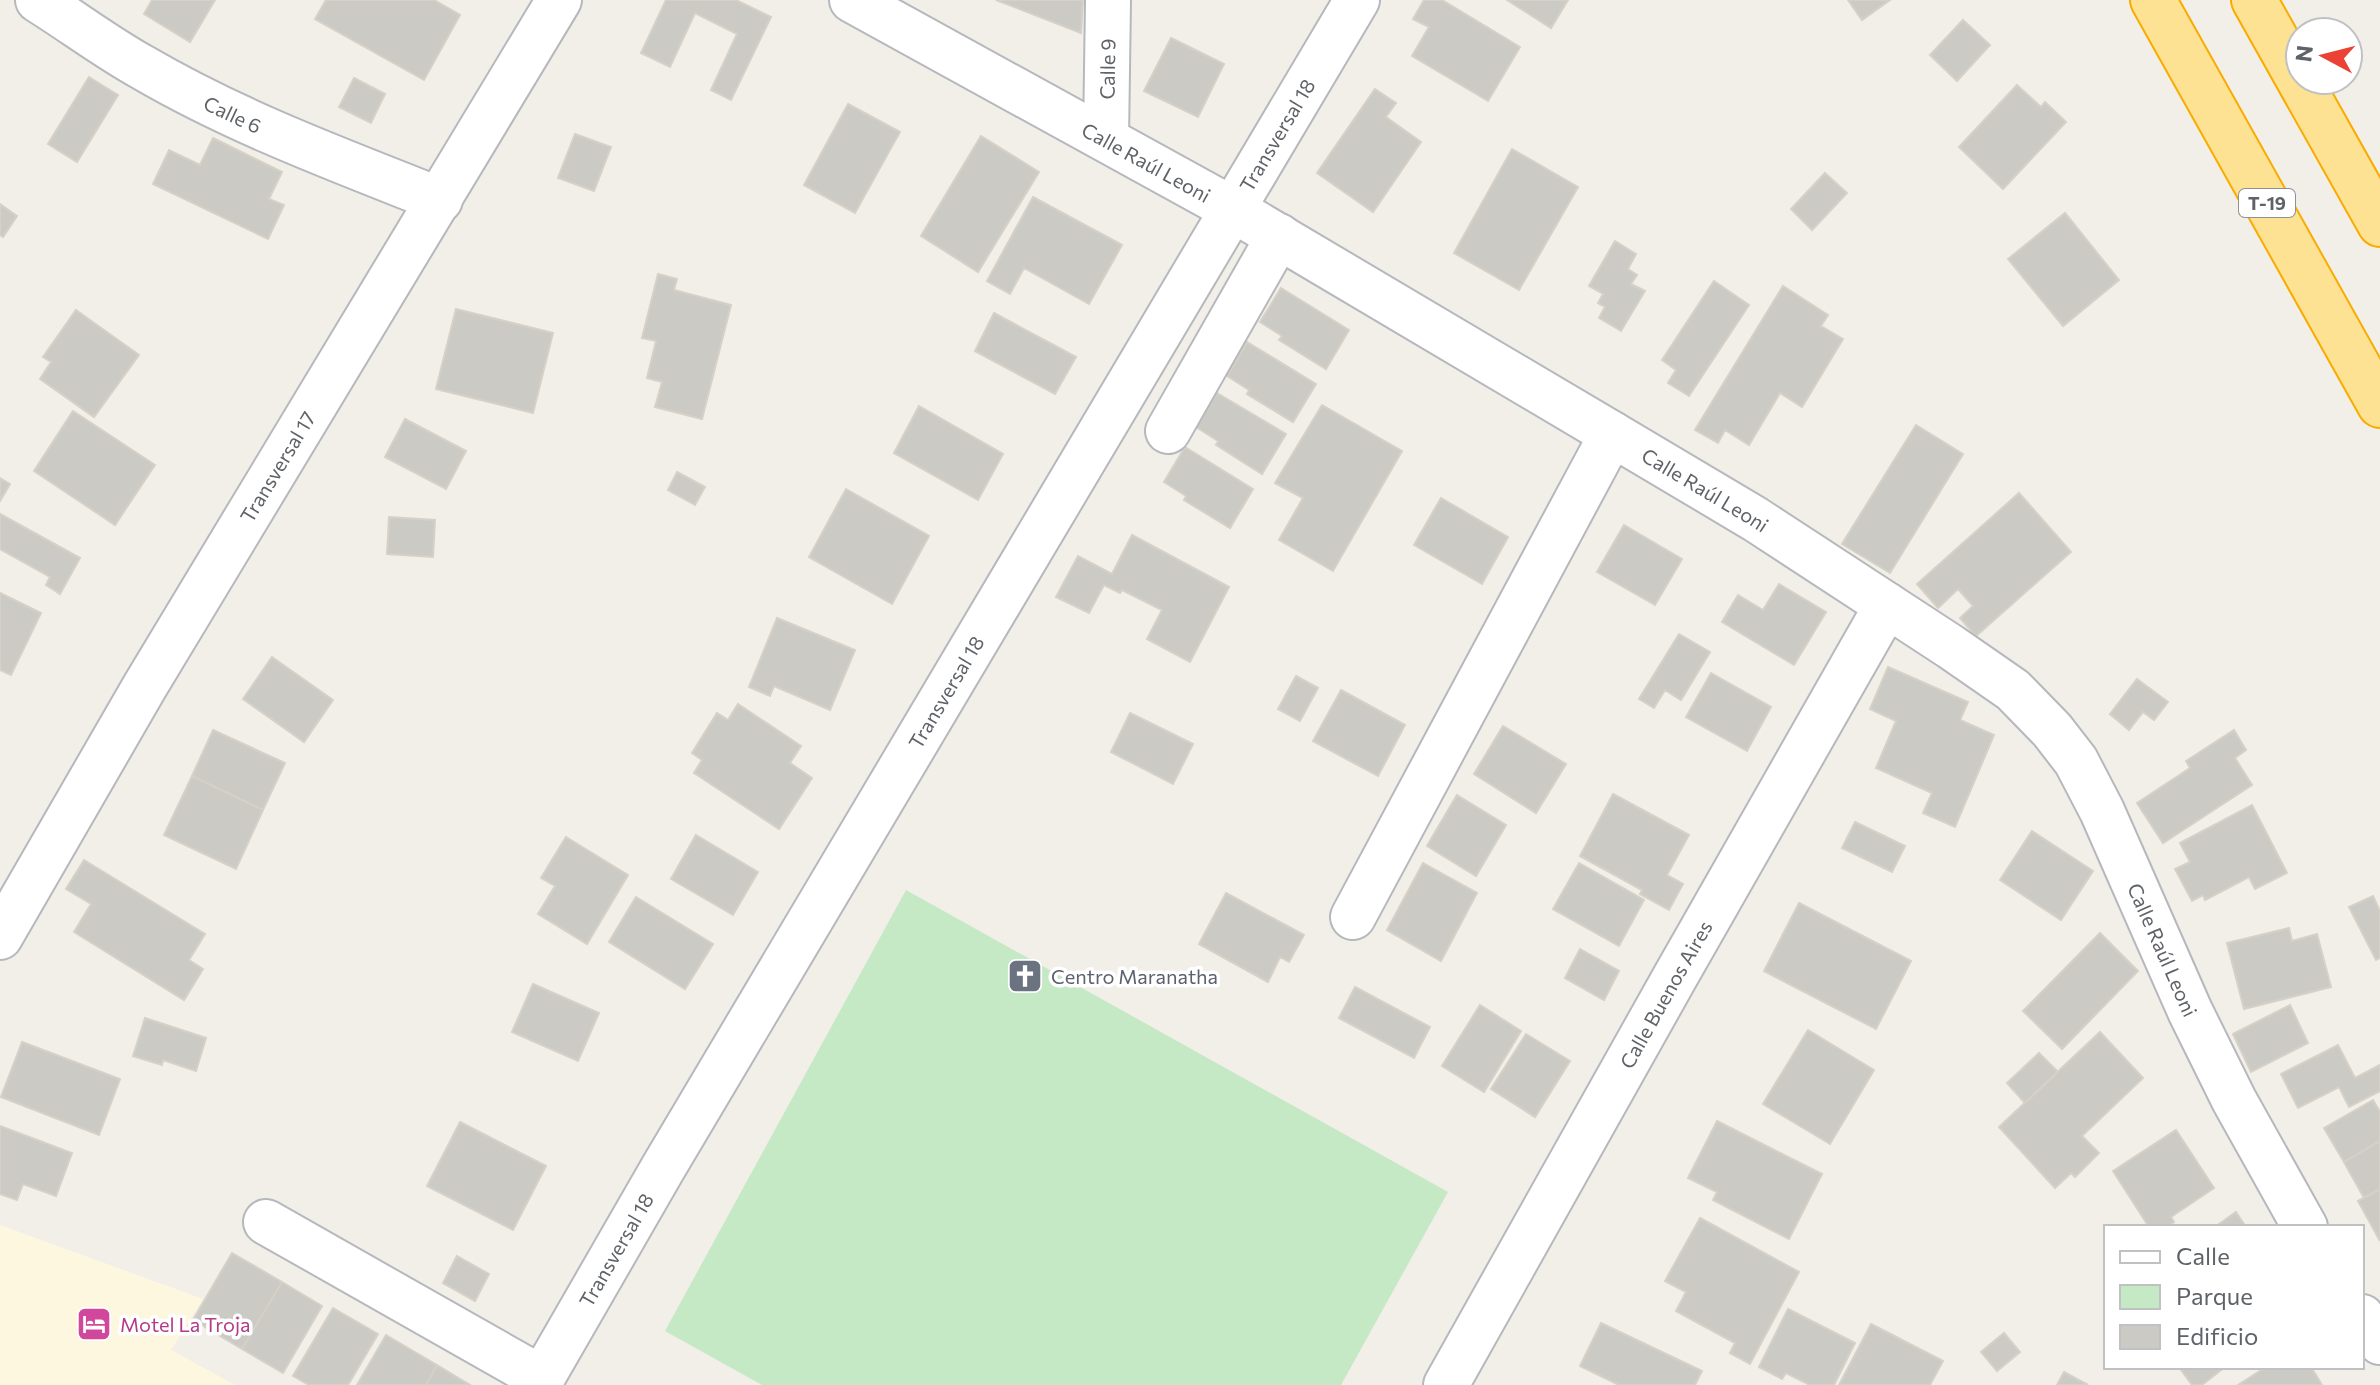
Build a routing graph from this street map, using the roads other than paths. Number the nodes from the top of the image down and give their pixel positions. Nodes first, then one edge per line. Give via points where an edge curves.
1 (38, 0) edge
2 (559, 0) edge
3 (852, 0) edge
4 (1108, 0) edge
5 (1357, 0) edge
6 (2153, 0) edge
7 (2254, 0) edge
8 (1106, 139) junction
9 (440, 200) junction
10 (1232, 209) junction
11 (2380, 224) edge
12 (1279, 236) junction
13 (2380, 405) edge
14 (1168, 431) dead end
15 (1612, 434) junction
16 (1887, 605) junction
17 (1353, 917) dead end
18 (0, 937) edge
19 (266, 1222) dead end
20 (2304, 1225) edge
21 (2364, 1320) edge
22 (2380, 1342) edge
23 (540, 1382) edge
24 (1446, 1385) edge

1 - 9 street, Calle 6 via 141,67 206,101
2 - 9 street, Transversal 17
3 - 8 street, Calle Raúl Leoni
4 - 8 street, Calle 9
5 - 10 street, Transversal 18
6 - 13 highway, T-19
7 - 11 highway
8 - 10 street, Calle Raúl Leoni
9 - 18 street, Transversal 17 via 145,686
10 - 12 street, Calle Raúl Leoni
10 - 23 street, Transversal 18
12 - 14 street
12 - 15 street, Calle Raúl Leoni
15 - 16 street, Calle Raúl Leoni
15 - 17 street
16 - 20 street, Calle Raúl Leoni via 2013,690 2076,761 2190,1011
16 - 24 street, Calle Buenos Aires
19 - 23 street
21 - 22 street

